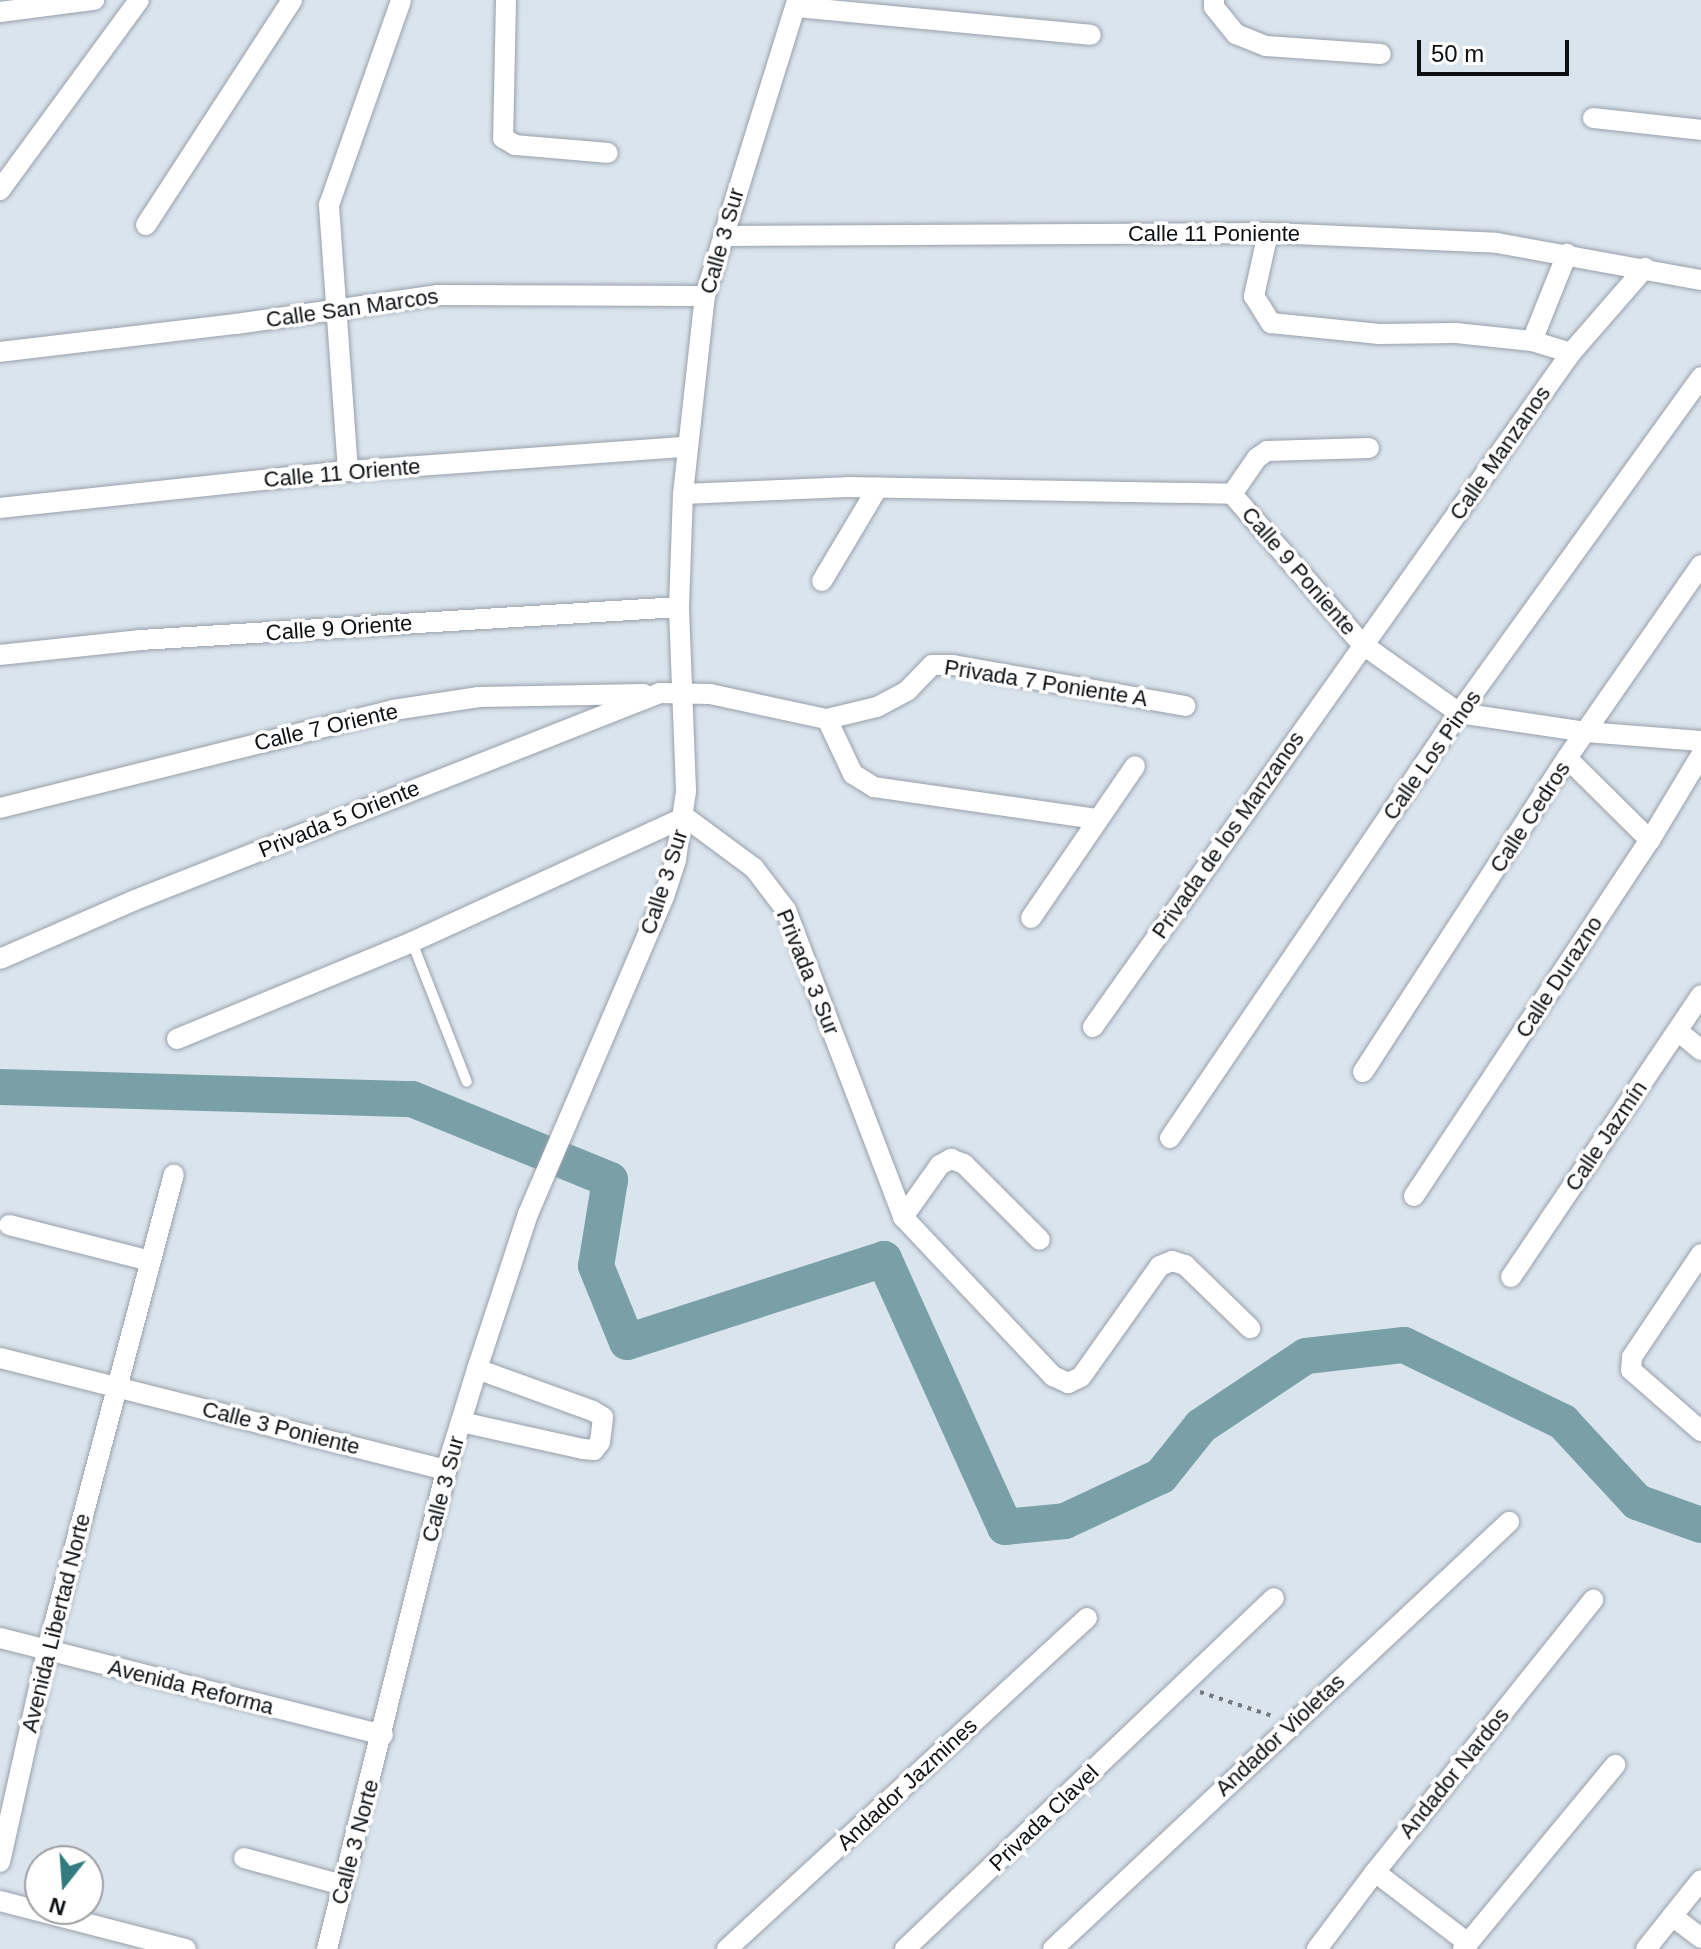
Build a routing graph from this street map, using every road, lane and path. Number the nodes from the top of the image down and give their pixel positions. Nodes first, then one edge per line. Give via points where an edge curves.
1 (7, 0) edge
2 (94, 0) edge
3 (139, 0) edge
4 (292, 0) edge
5 (401, 0) edge
6 (506, 0) edge
7 (1214, 0) edge
8 (796, 4) edge
9 (0, 12) edge
10 (1091, 35) dead end
11 (1381, 54) dead end
12 (1593, 118) dead end
13 (1701, 130) edge
14 (608, 153) dead end
15 (0, 190) edge
16 (146, 225) dead end
17 (1268, 233) junction
18 (723, 236) junction
19 (1567, 254) junction
20 (1645, 268) junction
21 (1701, 280) edge
22 (705, 296) junction
23 (338, 310) junction
24 (1532, 341) junction
25 (0, 352) edge
26 (1571, 353) junction
27 (1701, 377) edge
28 (686, 447) junction
29 (1369, 448) dead end
30 (348, 471) junction
31 (878, 487) junction
32 (683, 494) junction
33 (1232, 494) junction
34 (0, 508) edge
35 (1701, 565) edge
36 (822, 581) dead end
37 (679, 607) junction
38 (1362, 644) junction
39 (0, 655) edge
40 (660, 693) junction
41 (682, 693) junction
42 (1185, 706) dead end
43 (1459, 713) junction
44 (827, 719) junction
45 (1586, 732) junction
46 (1701, 741) edge
47 (1701, 755) edge
48 (1567, 758) junction
49 (1135, 766) dead end
50 (0, 808) edge
51 (685, 817) junction
52 (1097, 819) junction
53 (1650, 840) junction
54 (1031, 918) dead end
55 (412, 942) junction
56 (0, 959) edge
57 (1701, 995) edge
58 (1093, 1027) dead end
59 (1678, 1031) junction
60 (177, 1039) dead end
61 (1701, 1050) edge
62 (1363, 1072) dead end
63 (467, 1082) dead end
64 (1170, 1138) dead end
65 (174, 1175) dead end
66 (1414, 1196) dead end
67 (903, 1217) junction
68 (9, 1225) dead end
69 (1040, 1240) dead end
70 (1701, 1254) edge
71 (150, 1261) junction
72 (1511, 1277) dead end
73 (1250, 1328) dead end
74 (0, 1358) edge
75 (477, 1369) junction
76 (117, 1386) junction
77 (461, 1422) junction
78 (1701, 1431) edge
79 (446, 1470) junction
80 (1509, 1522) dead end
81 (1274, 1598) dead end
82 (1593, 1600) dead end
83 (1087, 1618) dead end
84 (0, 1638) edge
85 (47, 1651) junction
86 (1182, 1686) junction
87 (1293, 1722) junction
88 (383, 1735) junction
89 (1615, 1765) dead end
90 (244, 1858) dead end
91 (0, 1862) edge
92 (1375, 1872) junction
93 (1701, 1880) edge
94 (343, 1885) junction
95 (0, 1901) edge
96 (1672, 1916) junction
97 (1701, 1938) edge
98 (1466, 1946) edge
99 (186, 1949) edge
100 (327, 1949) edge
101 (727, 1949) edge
102 (905, 1949) edge
103 (1053, 1949) edge
104 (1317, 1949) edge
105 (1646, 1949) edge

1 - 9 street
2 - 9 street
3 - 15 street
4 - 16 street
5 - 23 street via 329,205
6 - 14 street via 503,138 515,145
7 - 11 street via 1236,34 1266,46
8 - 10 street
8 - 18 street, Calle 3 Sur
12 - 13 street
17 - 18 street, Calle 11 Poniente
17 - 19 street, Calle 11 Poniente via 1497,243
17 - 24 street via 1254,296 1271,323
18 - 22 street, Calle 3 Sur
19 - 20 street, Calle 11 Poniente
19 - 24 street
20 - 21 street, Calle 11 Poniente
20 - 26 street, Calle Manzanos
22 - 23 street, Calle San Marcos via 437,295
22 - 28 street, Calle 3 Sur
23 - 25 street, Calle San Marcos
23 - 30 street
24 - 26 street
26 - 38 street, Calle Manzanos
27 - 43 street, Calle Los Pinos
28 - 30 street, Calle 11 Oriente
28 - 32 street, Calle 3 Sur
29 - 33 street via 1267,451
30 - 34 street, Calle 11 Oriente
31 - 32 street, Calle 9 Poniente
31 - 33 street, Calle 9 Poniente
31 - 36 street
32 - 37 street, Calle 3 Sur
33 - 38 street, Calle 9 Poniente
35 - 45 street, Calle Cedros
37 - 39 street, Calle 9 Oriente via 140,640
37 - 41 street, Calle 3 Sur
38 - 43 street, Calle 9 Poniente
38 - 58 street, Privada de los Manzanos
40 - 41 street, Privada 5 Oriente
40 - 50 street, Calle 7 Oriente via 479,697 393,710
40 - 56 street, Privada 5 Oriente
41 - 44 street, Privada 5 Oriente
41 - 51 street, Calle 3 Sur
42 - 44 street, Privada 7 Poniente A via 932,665 907,691 877,707
43 - 45 street, Calle 9 Poniente
43 - 64 street, Calle Los Pinos
44 - 52 street via 853,774 874,787
45 - 46 street, Calle 9 Poniente
45 - 48 street, Calle Cedros
47 - 53 street, Calle Durazno
48 - 53 street
48 - 62 street, Calle Cedros
49 - 52 street
51 - 55 street
51 - 67 street, Privada 3 Sur via 754,868 786,910
51 - 75 street, Calle 3 Sur via 664,897 528,1214
52 - 54 street
53 - 66 street, Calle Durazno
55 - 60 street
55 - 63 lane
57 - 59 street, Calle Jazmín
59 - 61 street
59 - 72 street, Calle Jazmín
65 - 71 street, Avenida Libertad Norte
67 - 69 street via 940,1165 951,1159 964,1164
67 - 73 street, Privada 3 Sur via 1053,1376 1068,1383 1081,1377 1160,1266 1172,1261 1185,1265
68 - 71 street
70 - 78 street via 1632,1357 1631,1370
71 - 76 street, Avenida Libertad Norte
74 - 76 street, Calle 3 Poniente
75 - 77 street, Calle 3 Sur
75 - 77 street via 593,1411 603,1417 600,1442 594,1450 583,1449
76 - 79 street, Calle 3 Poniente
76 - 85 street, Avenida Libertad Norte
77 - 79 street, Calle 3 Sur
79 - 88 street, Calle 3 Sur
80 - 87 street, Andador Violetas
81 - 86 street, Privada Clavel
82 - 92 street, Andador Nardos
83 - 101 street, Andador Jazmines
84 - 85 street, Avenida Reforma
85 - 88 street, Avenida Reforma
85 - 91 street, Avenida Libertad Norte
86 - 87 path
86 - 102 street, Privada Clavel
87 - 103 street, Andador Violetas
88 - 94 street, Calle 3 Norte
89 - 98 street
90 - 94 street
92 - 98 street
92 - 104 street, Andador Nardos
93 - 96 street
94 - 100 street, Calle 3 Norte
95 - 99 street
96 - 97 street
96 - 105 street

